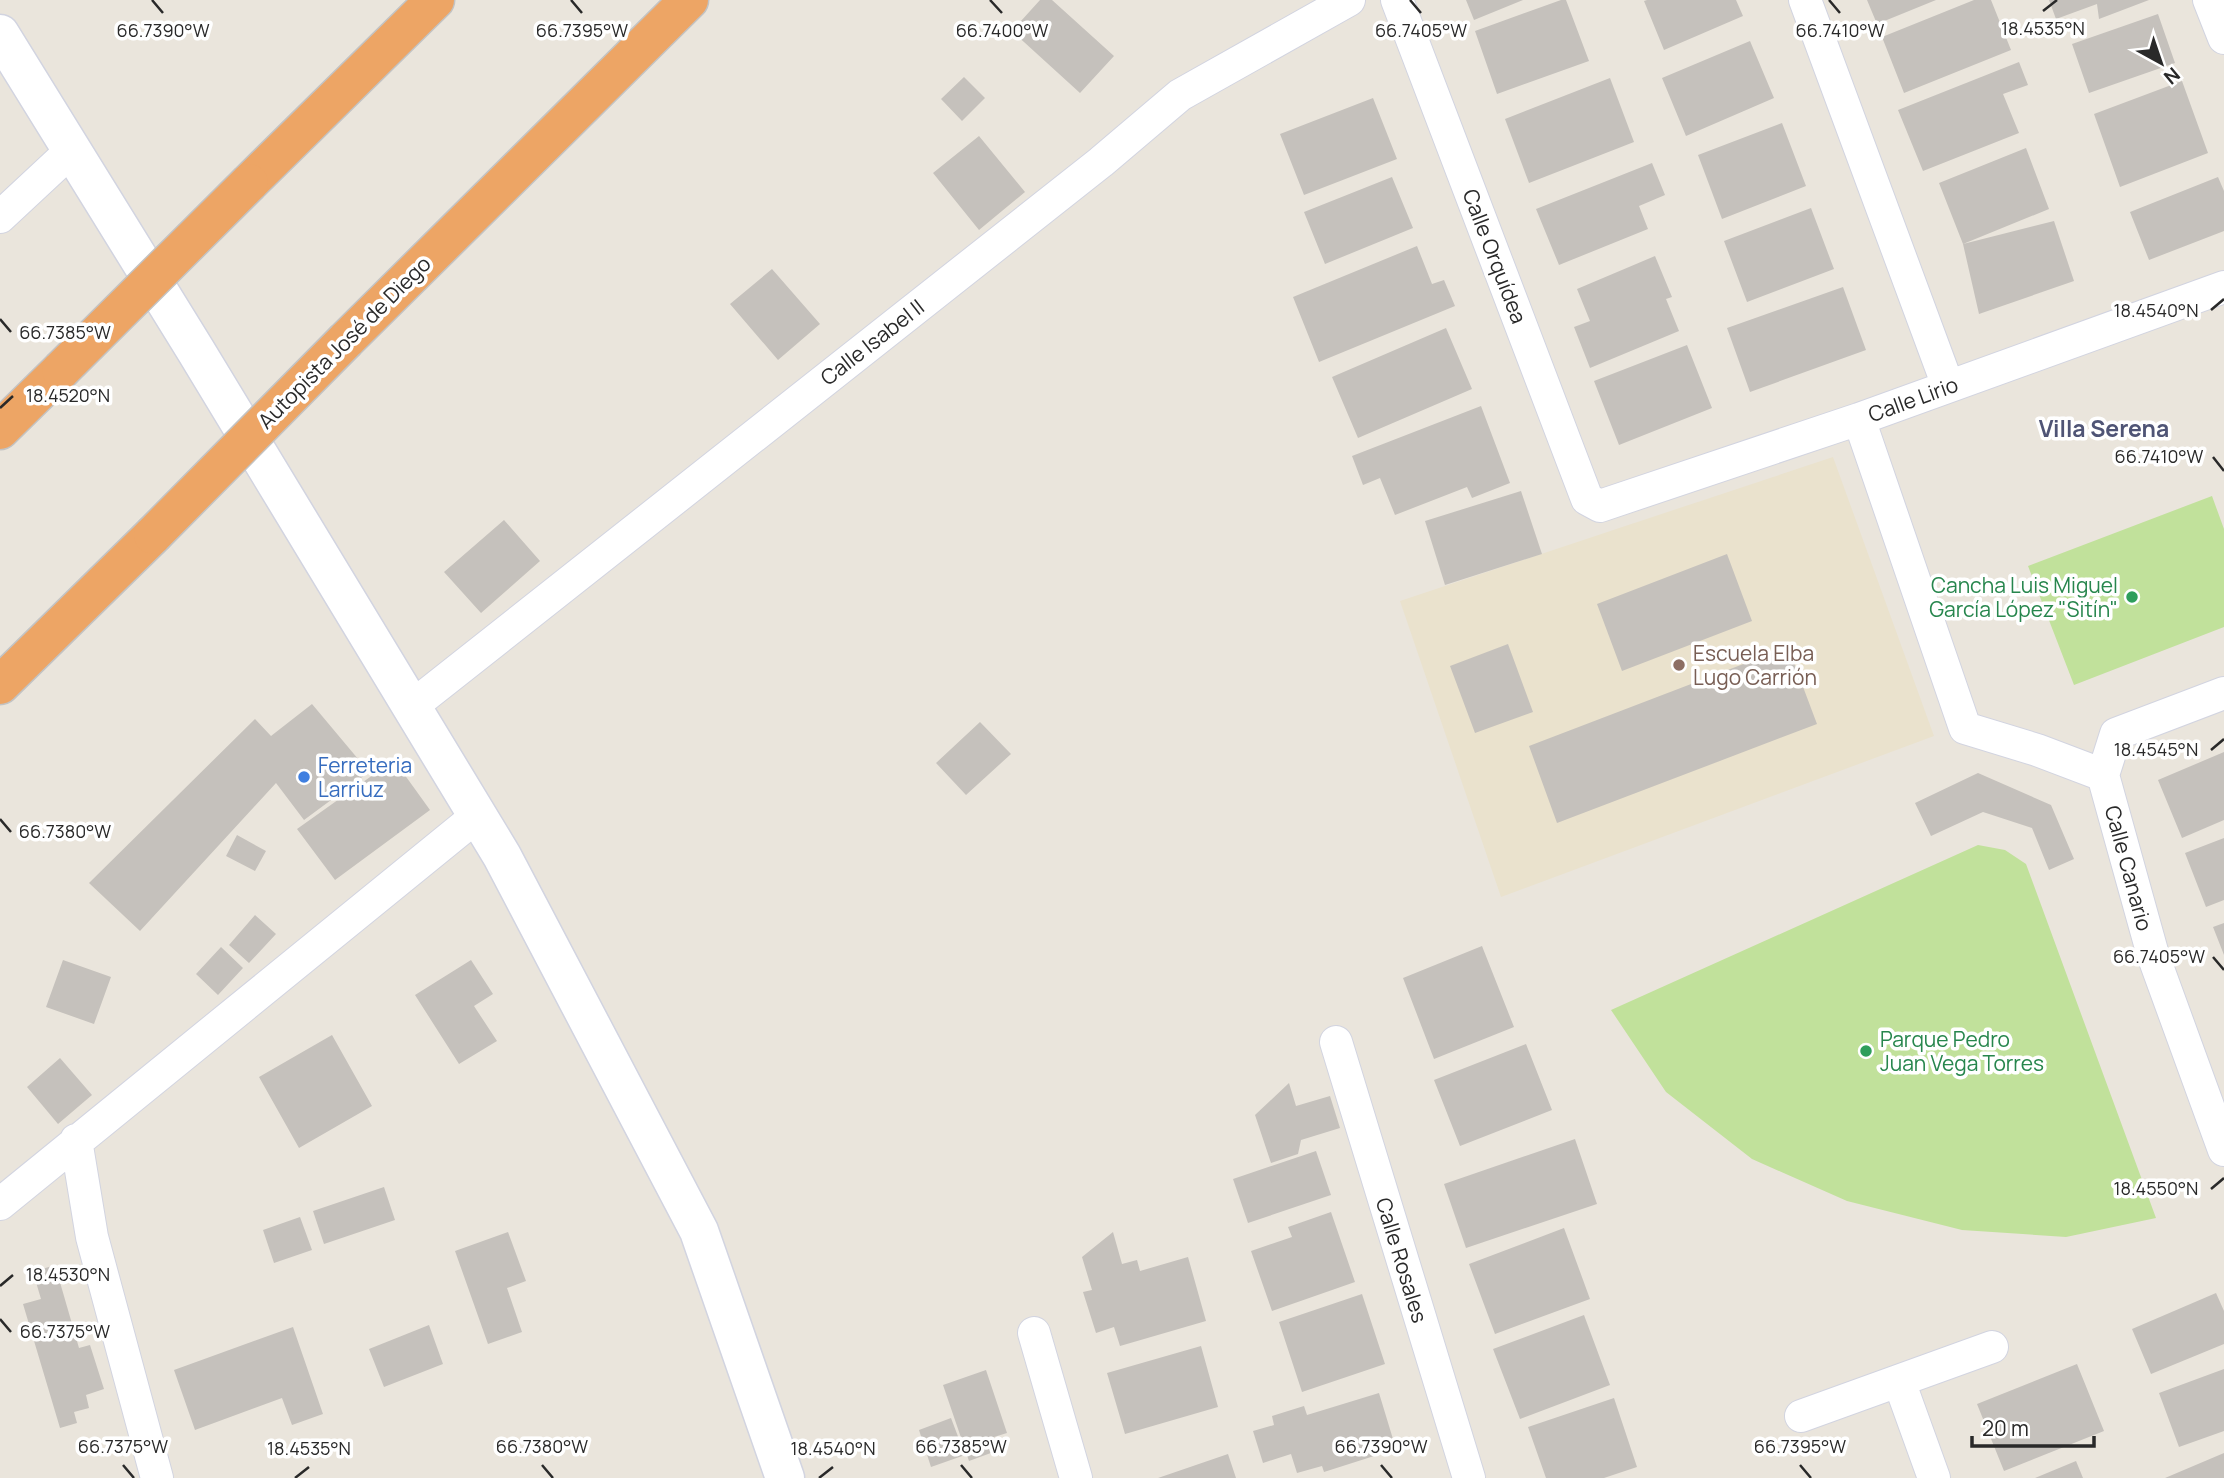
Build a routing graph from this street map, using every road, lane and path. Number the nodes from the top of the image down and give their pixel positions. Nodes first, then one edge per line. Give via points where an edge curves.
1 (435, 0) edge
2 (689, 0) edge
3 (1349, 0) edge
4 (1397, 0) edge
5 (1805, 0) edge
6 (2209, 0) edge
7 (0, 34) edge
8 (2224, 38) edge
9 (72, 150) junction
10 (0, 217) edge
11 (2224, 287) edge
12 (1948, 386) junction
13 (1859, 419) junction
14 (0, 430) edge
15 (1600, 506) joint
16 (0, 685) edge
17 (2224, 693) edge
18 (411, 707) junction
19 (2103, 775) junction
20 (477, 816) junction
21 (1335, 1042) dead end
22 (76, 1140) junction
23 (2224, 1150) edge
24 (0, 1204) edge
25 (1034, 1333) dead end
26 (1992, 1347) dead end
27 (1899, 1381) junction
28 (1801, 1416) dead end
29 (157, 1478) edge
30 (785, 1478) edge
31 (1076, 1478) edge
32 (1469, 1478) edge
33 (1934, 1478) edge

1 - 14 highway, bridge
2 - 16 highway, Autopista José de Diego, bridge
3 - 18 street, Calle Isabel II via 1180,95
4 - 15 street, Calle Orquídea via 1587,499
5 - 12 street
6 - 8 street
7 - 9 street
9 - 10 street
9 - 18 street
11 - 12 street, Calle Lirio
12 - 13 street, Calle Lirio
13 - 15 street, Calle Lirio
13 - 19 street via 1965,727
17 - 19 street via 2116,734
18 - 20 street
19 - 23 street, Calle Canario via 2153,955
20 - 22 street
20 - 30 street via 699,1231
21 - 32 street, Calle Rosales
22 - 24 street
22 - 29 street via 92,1237
25 - 31 street
26 - 27 street
27 - 28 street
27 - 33 street

